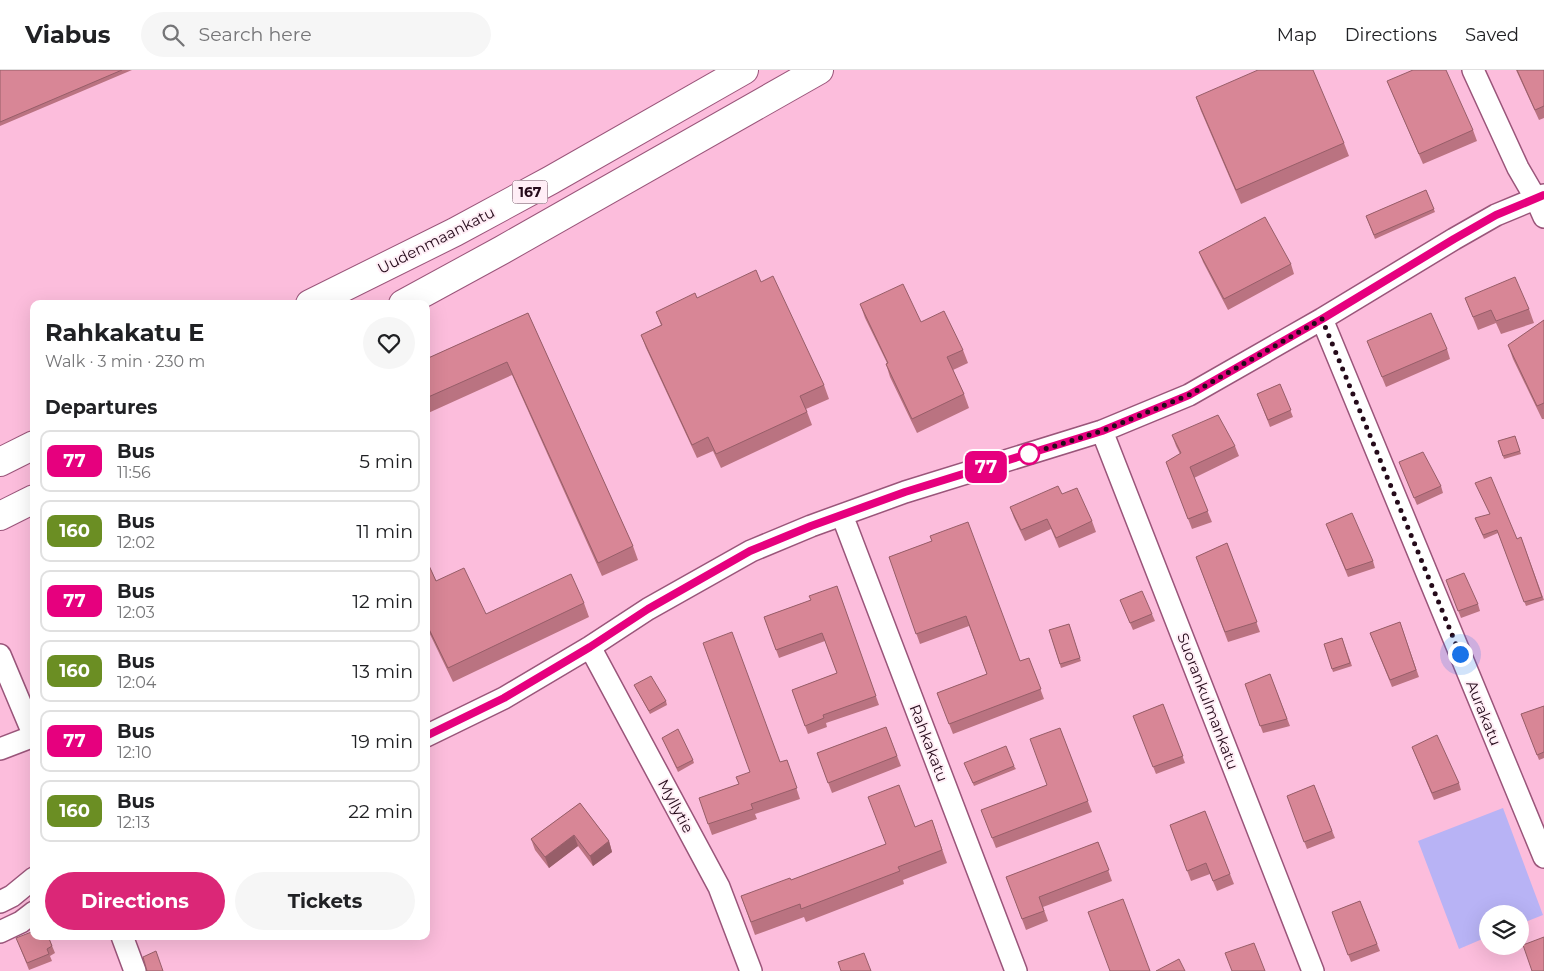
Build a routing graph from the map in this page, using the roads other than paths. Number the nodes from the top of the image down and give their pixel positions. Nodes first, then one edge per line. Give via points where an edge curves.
1 (744, 70) edge
2 (819, 70) edge
3 (1472, 70) edge
4 (1541, 203) edge
5 (318, 300) edge
6 (411, 300) edge
7 (1322, 319) junction
8 (1102, 431) junction
9 (30, 447) edge
10 (0, 462) edge
11 (30, 501) edge
12 (842, 515) junction
13 (0, 516) edge
14 (590, 647) junction
15 (0, 655) edge
16 (30, 726) edge
17 (430, 734) edge
18 (30, 738) edge
19 (0, 749) edge
20 (1544, 857) edge
21 (30, 881) edge
22 (0, 902) edge
23 (30, 915) edge
24 (0, 932) edge
25 (123, 940) edge
26 (135, 971) edge
27 (751, 971) edge
28 (1016, 971) edge
29 (1313, 971) edge

1 - 5 main road, Uudenmaankatu / 167 via 463,228
2 - 6 main road, 167
3 - 4 street via 1518,168
4 - 7 street via 1496,215
7 - 8 street via 1189,395
7 - 20 street, Aurakatu
8 - 12 street via 905,492
8 - 29 street, Suorankulmankatu
9 - 10 main road
11 - 13 main road
12 - 14 street via 750,551 648,609
12 - 28 street, Rahkakatu
14 - 17 street via 504,698
14 - 27 street, Myllytie via 719,887
15 - 16 street
18 - 19 street
21 - 22 street
23 - 24 street
25 - 26 street

